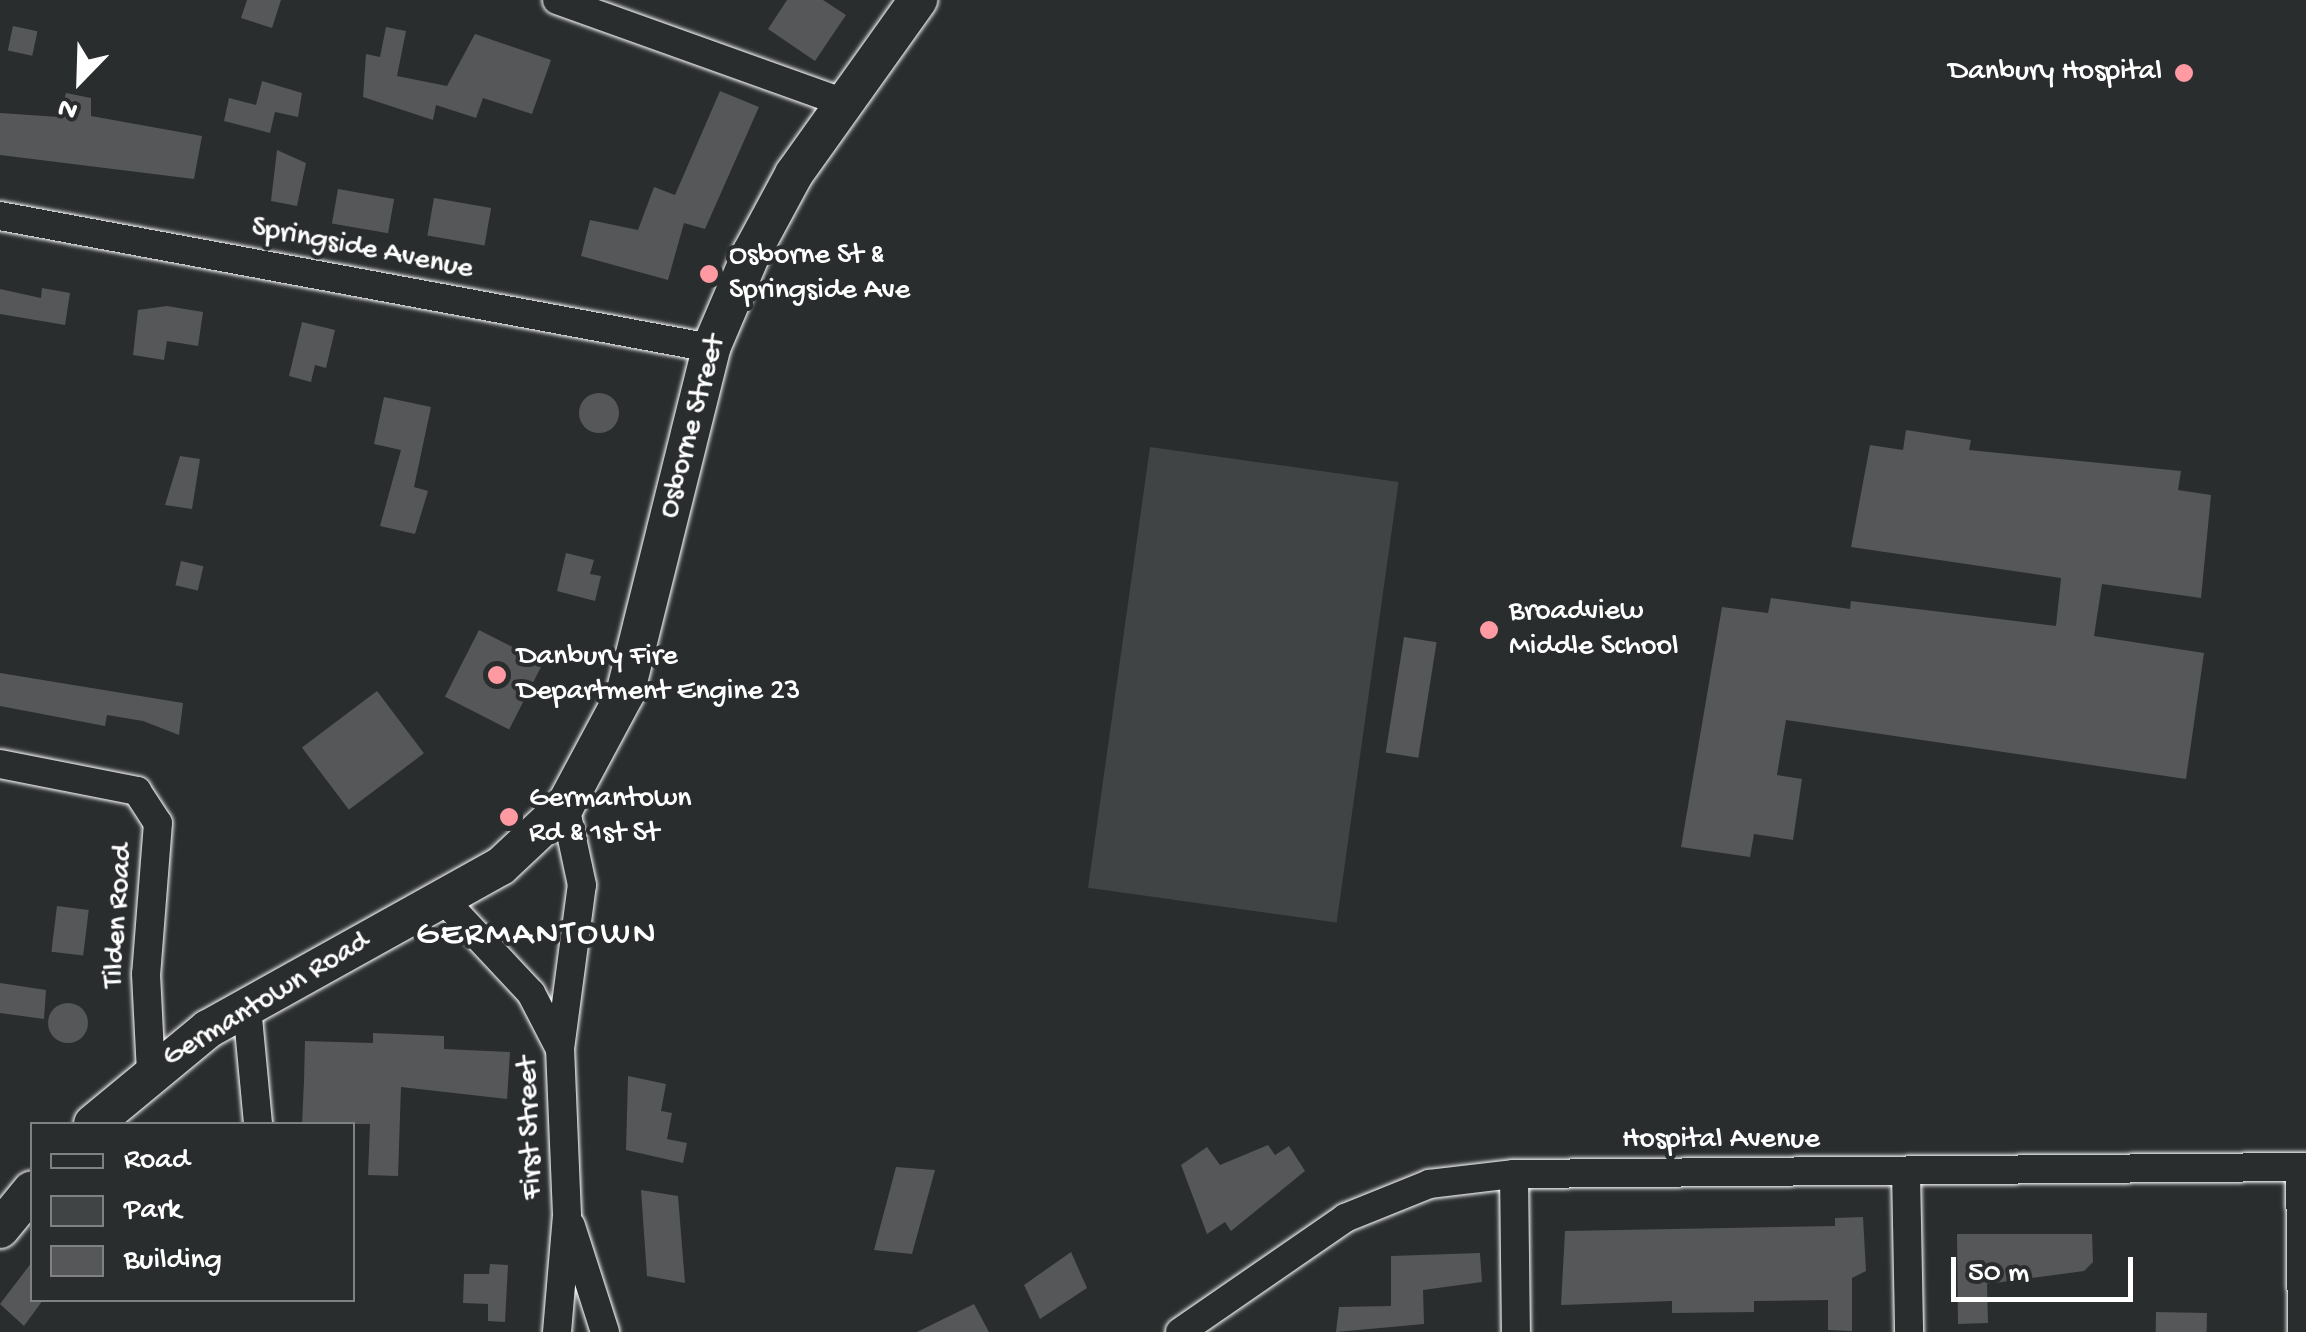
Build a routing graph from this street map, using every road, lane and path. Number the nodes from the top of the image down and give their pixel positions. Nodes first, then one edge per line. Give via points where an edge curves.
1 (558, 0) edge
2 (918, 0) edge
3 (842, 102) junction
4 (0, 216) edge
5 (711, 348) junction
6 (613, 722) joint
7 (0, 764) edge
8 (565, 806) junction
9 (444, 899) junction
10 (247, 1007) junction
11 (560, 1049) junction
12 (150, 1072) junction
13 (95, 1122) edge
14 (258, 1122) edge
15 (2303, 1167) edge
16 (1906, 1171) junction
17 (1514, 1174) junction
18 (30, 1192) edge
19 (567, 1215) junction
20 (0, 1229) edge
21 (557, 1332) edge
22 (605, 1332) edge
23 (1180, 1332) edge
24 (1516, 1332) edge
25 (1909, 1332) edge
26 (2302, 1332) edge

1 - 3 street
2 - 3 main road, Osborne Street
3 - 5 main road, Osborne Street via 752,252
4 - 5 street, Springside Avenue
5 - 6 main road, Osborne Street
6 - 8 main road, Germantown Road
7 - 12 street, Tilden Road via 137,791 158,823 146,974
8 - 9 main road, Germantown Road via 501,866
8 - 11 street, First Street via 582,885
9 - 10 main road, Germantown Road
9 - 11 street via 531,993
10 - 12 main road, Germantown Road
10 - 14 street
11 - 19 street, First Street
12 - 13 main road, Germantown Road
15 - 16 street, Hospital Avenue
15 - 26 street
16 - 17 street, Hospital Avenue
16 - 25 street
17 - 23 street, Hospital Avenue via 1429,1184 1345,1218
17 - 24 street
18 - 20 main road
19 - 21 street, First Street
19 - 22 street

